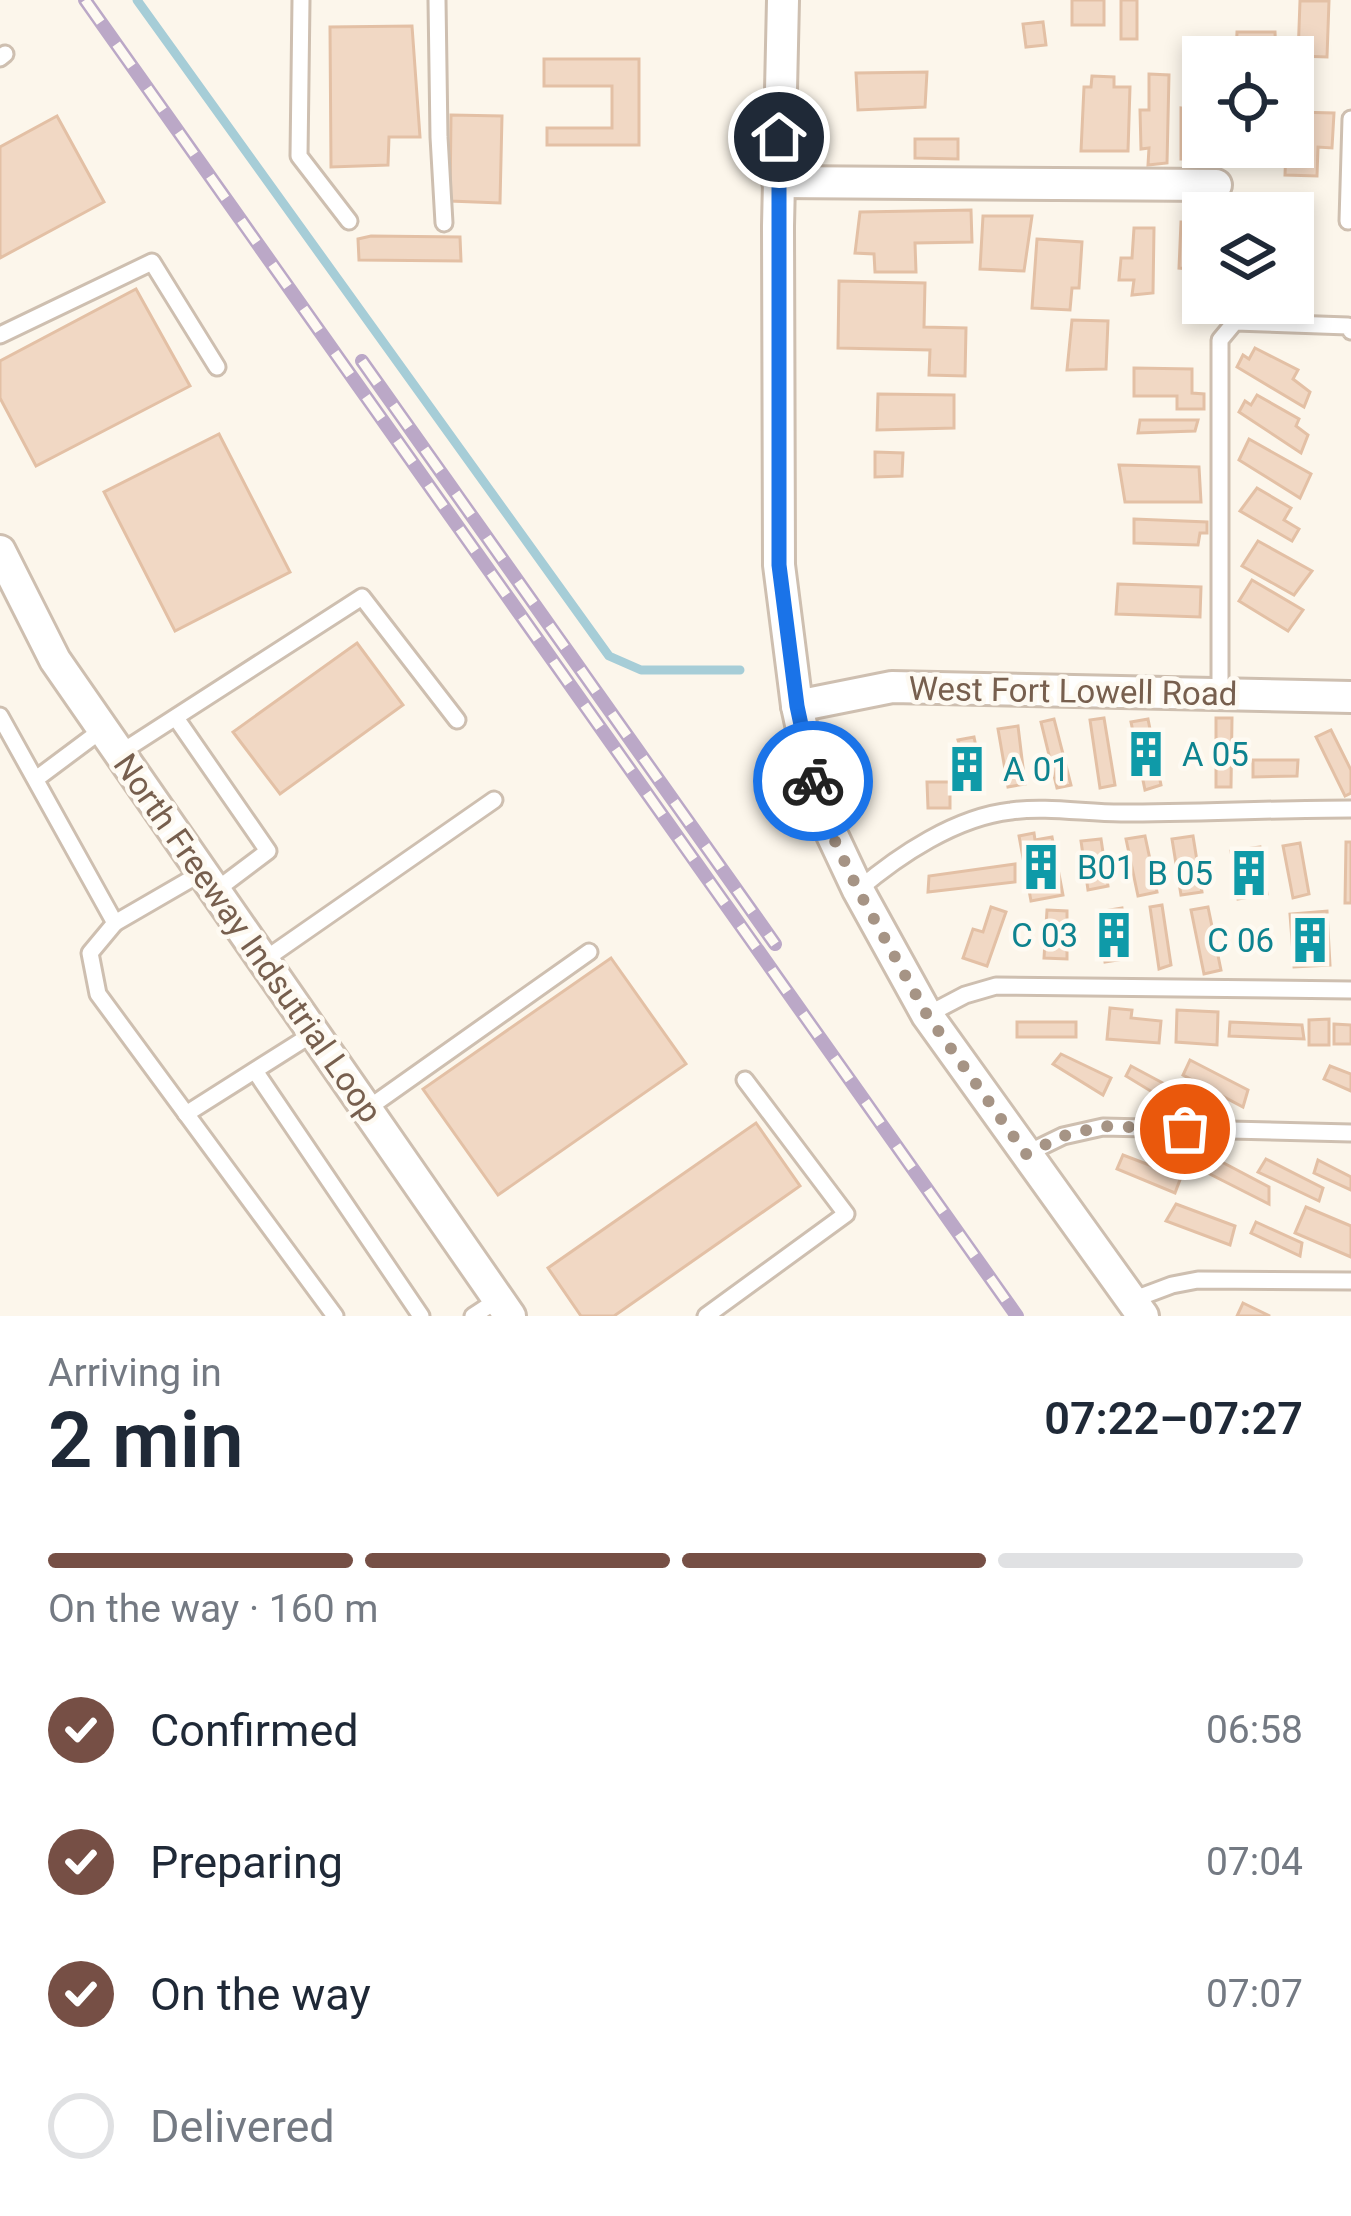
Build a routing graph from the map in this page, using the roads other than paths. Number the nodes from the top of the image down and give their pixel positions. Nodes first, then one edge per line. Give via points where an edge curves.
1 (301, 0) edge
2 (437, 0) edge
3 (783, 0) edge
4 (1351, 119) edge
5 (778, 182) junction
6 (1216, 185) dead end
7 (349, 221) dead end
8 (1348, 221) edge
9 (444, 223) dead end
10 (1351, 331) edge
11 (0, 335) edge
12 (217, 367) dead end
13 (0, 551) edge
14 (8, 585) edge
15 (1220, 694) junction
16 (1351, 697) edge
17 (797, 706) junction
18 (0, 716) edge
19 (176, 718) junction
20 (457, 720) dead end
21 (112, 741) junction
22 (36, 779) junction
23 (494, 800) dead end
24 (1351, 809) edge
25 (209, 882) junction
26 (858, 890) junction
27 (115, 922) junction
28 (589, 952) dead end
29 (264, 960) junction
30 (1351, 990) edge
31 (927, 1015) junction
32 (314, 1033) junction
33 (255, 1071) junction
34 (746, 1080) dead end
35 (367, 1108) junction
36 (186, 1114) junction
37 (1351, 1132) edge
38 (1026, 1154) junction
39 (1351, 1281) edge
40 (1138, 1308) edge
41 (494, 1310) edge
42 (334, 1316) edge
43 (421, 1316) edge
44 (706, 1316) edge

1 - 7 lane via 299,156
2 - 9 lane
3 - 5 street
4 - 8 lane
5 - 6 street
5 - 17 street via 779,565
10 - 15 lane via 1235,322 1220,340
11 - 12 lane via 152,262
13 - 14 street, North Freeway Indsutrial Loop
14 - 21 street, North Freeway Indsutrial Loop
15 - 16 street, West Fort Lowell Road
15 - 17 street, West Fort Lowell Road via 892,687
17 - 26 street via 819,807
18 - 22 lane
19 - 20 lane via 362,597
19 - 21 lane
19 - 25 lane via 268,851
21 - 22 lane
21 - 25 street, North Freeway Indsutrial Loop
22 - 27 lane
23 - 29 lane
24 - 26 lane via 1010,811 929,840
25 - 27 lane
25 - 29 street, North Freeway Indsutrial Loop
26 - 31 street
27 - 36 lane via 90,953 98,994
28 - 35 lane
29 - 32 street, North Freeway Indsutrial Loop
30 - 31 lane via 996,986
31 - 38 street
32 - 33 lane
32 - 35 street, North Freeway Indsutrial Loop
33 - 36 lane
33 - 43 lane
34 - 44 lane via 846,1214
35 - 41 street, North Freeway Indsutrial Loop
36 - 42 lane
37 - 38 lane via 1103,1126
38 - 40 street
39 - 40 lane via 1198,1280 1172,1285

